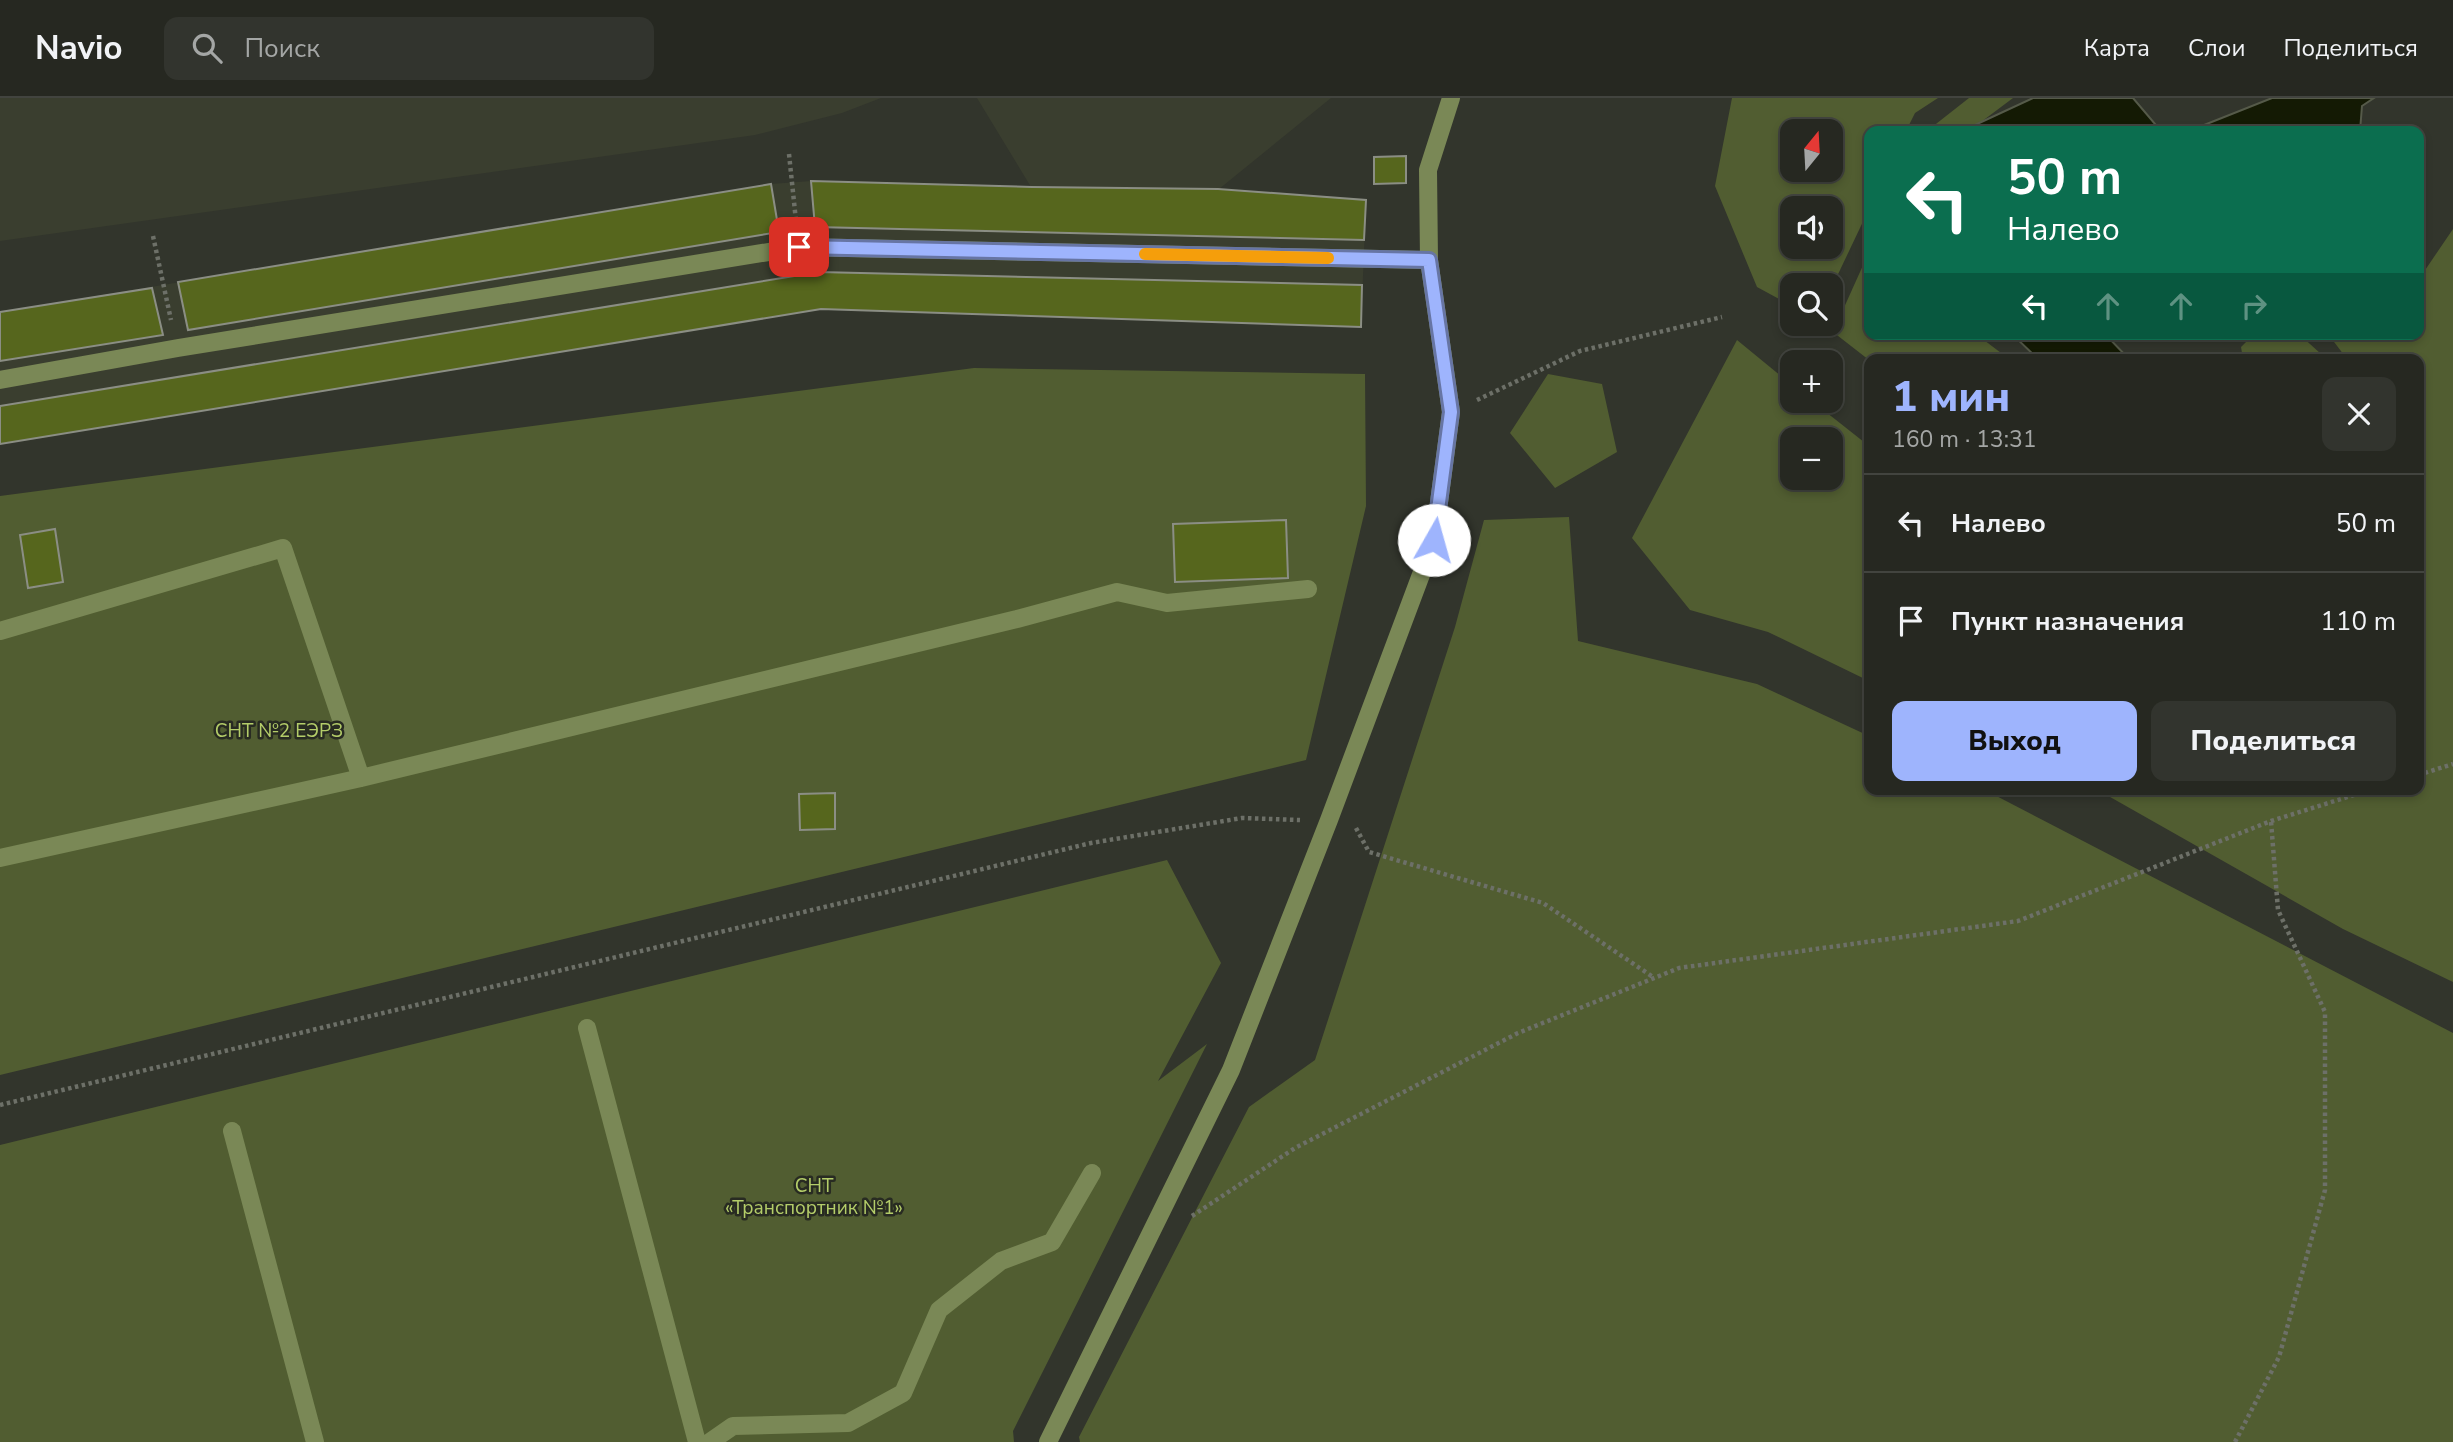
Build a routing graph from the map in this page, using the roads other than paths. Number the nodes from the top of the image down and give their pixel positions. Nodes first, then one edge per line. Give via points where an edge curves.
1 (1451, 98) edge
2 (1429, 260) junction
3 (0, 380) edge
4 (1308, 589) dead end
5 (0, 631) edge
6 (361, 778) junction
7 (0, 858) edge
8 (587, 1028) dead end
9 (232, 1131) dead end
10 (1092, 1173) dead end
11 (315, 1442) edge
12 (696, 1442) edge
13 (710, 1442) edge
14 (1048, 1442) edge

1 - 2 street via 1428,170
2 - 3 street via 799,247
2 - 14 street via 1451,412 1434,540 1231,1070
4 - 6 street via 1167,603 1117,593
5 - 6 street via 283,548
6 - 7 street
8 - 12 street
9 - 11 street
10 - 13 street via 1052,1242 1001,1261 939,1310 903,1393 848,1423 733,1426

